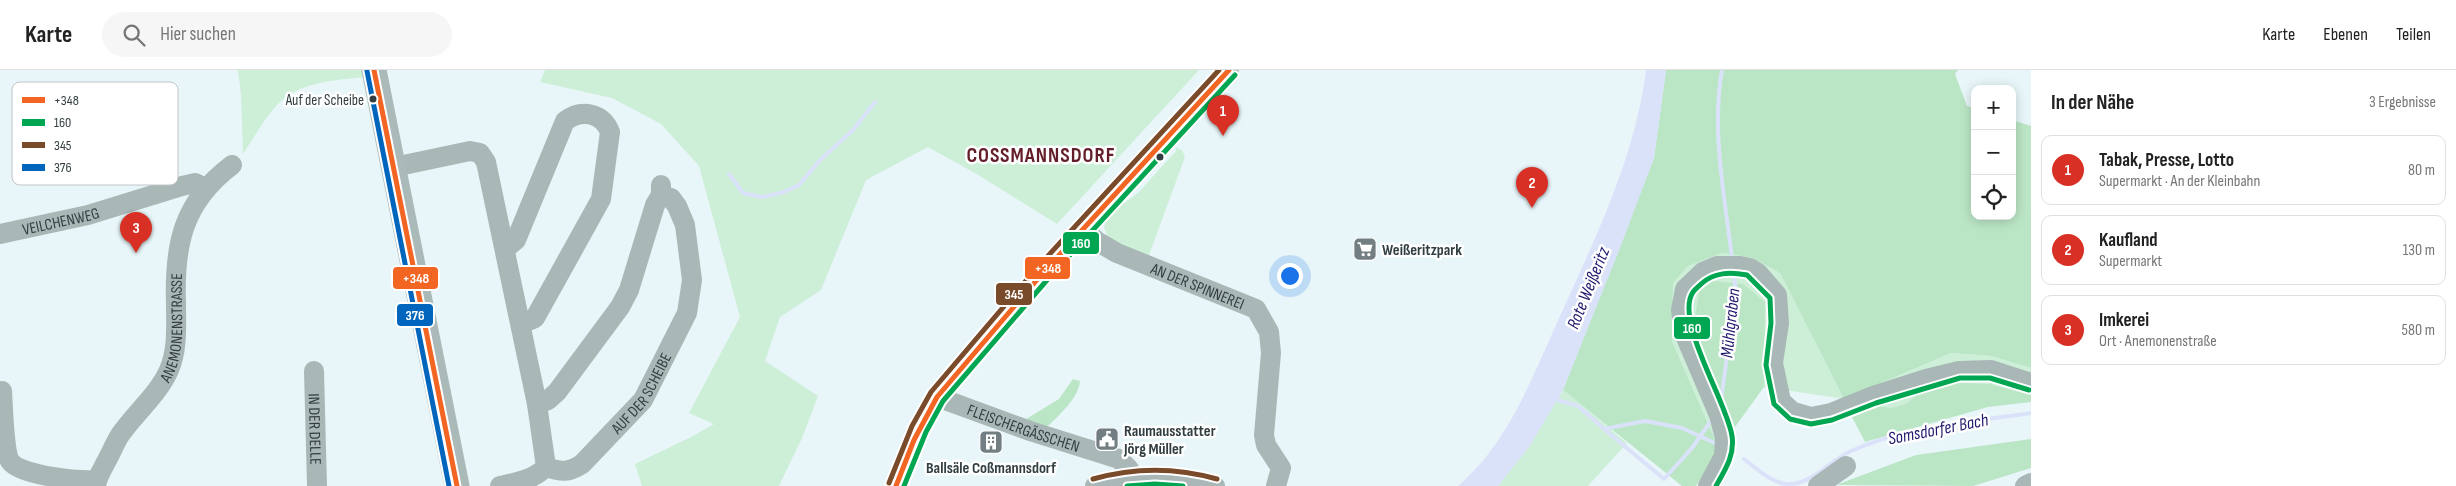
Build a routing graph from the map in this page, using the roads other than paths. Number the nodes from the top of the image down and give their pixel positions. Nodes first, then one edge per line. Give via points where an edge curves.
1 (374, 70) edge
2 (1228, 70) edge
3 (232, 165) dead end
4 (394, 167) junction
5 (201, 193) junction
6 (1083, 229) junction
7 (0, 234) edge
8 (505, 249) junction
9 (521, 324) junction
10 (314, 371) dead end
11 (2031, 383) edge
12 (2, 391) dead end
13 (937, 397) junction
14 (537, 404) junction
15 (1846, 466) dead end
16 (546, 467) junction
17 (1130, 477) junction
18 (1278, 477) edge
19 (96, 483) edge
20 (2031, 483) edge
21 (317, 486) edge
22 (457, 486) edge
23 (500, 486) edge
24 (896, 486) edge
25 (1095, 486) edge
26 (1216, 486) edge
27 (1708, 486) edge
28 (1818, 486) edge
29 (2025, 486) edge

1 - 4 main road
2 - 6 street
3 - 5 street, ANEMONENSTRASSE
4 - 8 street via 449,154 480,153 486,162
4 - 22 main road
5 - 7 street, VEILCHENWEG via 201,186 195,183 88,215
5 - 19 street, ANEMONENSTRASSE via 177,247 177,332 168,372 120,435
6 - 13 street
6 - 18 street, AN DER SPINNEREI via 1118,253 1256,309 1269,332 1264,435
8 - 9 street
8 - 9 street via 516,240 565,121 573,115 585,113 598,116 610,132 601,199 535,318
9 - 14 street
10 - 21 street, IN DER DELLE
11 - 27 street via 1991,370 1959,371 1890,390 1831,413 1811,416 1793,412 1781,401 1773,363 1779,323 1778,295 1758,273 1740,266 1717,266 1703,272 1685,289 1681,310 1684,333 1716,408 1725,438 1724,456
12 - 19 street via 9,460 37,473
13 - 17 street, FLEISCHERGÄSSCHEN via 1119,460 1129,469
13 - 24 street via 914,440
14 - 16 street
14 - 16 street, AUF DER SCHEIBE via 557,392 620,307 629,290 661,190 677,206 685,225 692,280 687,313 643,400 572,471
15 - 28 street
16 - 23 street via 528,479
17 - 25 street
17 - 26 street via 1174,477
20 - 29 street

